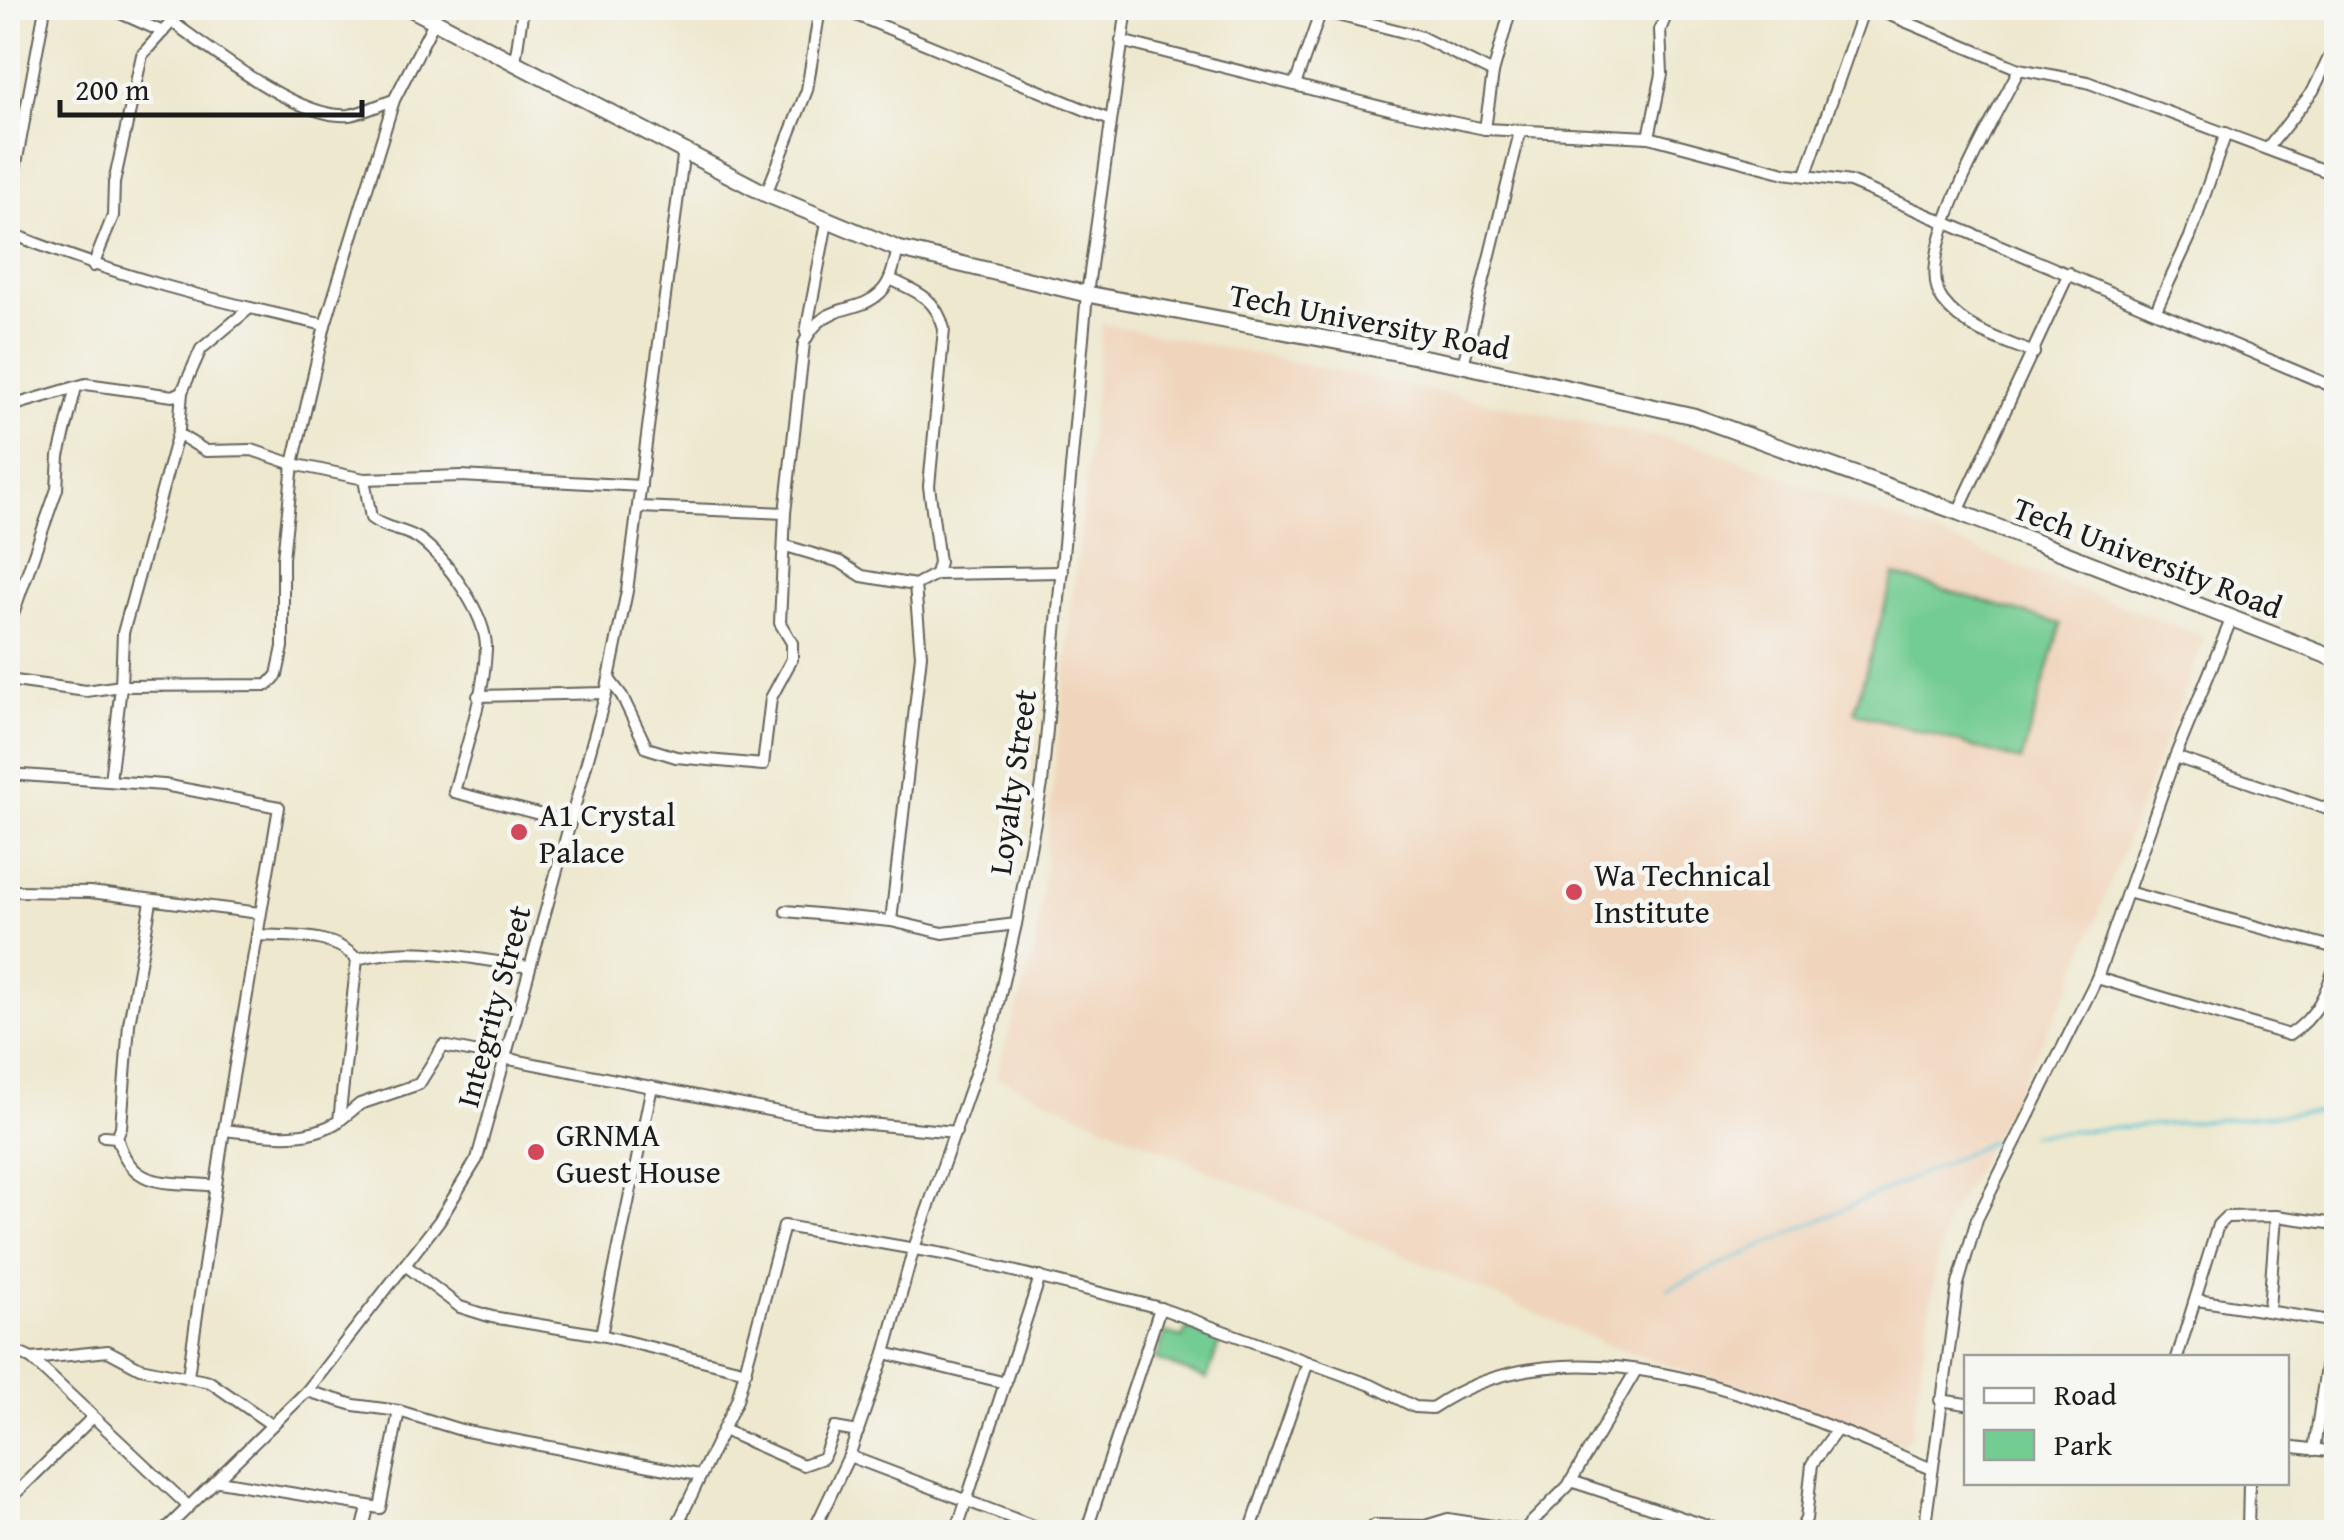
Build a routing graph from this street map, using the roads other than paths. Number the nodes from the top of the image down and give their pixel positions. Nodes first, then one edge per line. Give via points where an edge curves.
1 (45, 8) edge
2 (109, 8) edge
3 (410, 8) edge
4 (523, 8) edge
5 (820, 8) edge
6 (839, 8) edge
7 (1128, 8) edge
8 (1511, 8) edge
9 (1669, 8) edge
10 (1864, 8) edge
11 (1873, 8) edge
12 (2320, 8) edge
13 (1322, 9) edge
14 (174, 13) edge
15 (2336, 14) edge
16 (435, 20) junction
17 (163, 32) junction
18 (1122, 41) junction
19 (2336, 42) edge
20 (515, 62) junction
21 (2019, 69) junction
22 (1493, 73) junction
23 (1296, 82) junction
24 (394, 100) junction
25 (1110, 120) junction
26 (1485, 128) junction
27 (1520, 132) junction
28 (2226, 133) junction
29 (1649, 137) junction
30 (2268, 148) junction
31 (684, 149) junction
32 (1806, 174) junction
33 (2336, 175) edge
34 (766, 194) junction
35 (8, 207) edge
36 (1946, 220) junction
37 (827, 222) junction
38 (8, 232) edge
39 (898, 249) junction
40 (94, 266) junction
41 (2069, 273) junction
42 (890, 279) junction
43 (1086, 294) junction
44 (250, 308) junction
45 (2156, 310) junction
46 (324, 324) junction
47 (804, 343) junction
48 (2034, 353) junction
49 (1463, 365) junction
50 (76, 387) junction
51 (2336, 388) edge
52 (182, 392) junction
53 (8, 406) edge
54 (178, 434) junction
55 (293, 464) junction
56 (364, 479) junction
57 (641, 486) junction
58 (640, 507) junction
59 (1958, 512) junction
60 (786, 513) junction
61 (786, 546) junction
62 (1062, 572) junction
63 (936, 574) junction
64 (915, 585) junction
65 (2231, 620) junction
66 (8, 628) edge
67 (2336, 659) edge
68 (609, 679) junction
69 (8, 680) edge
70 (122, 686) junction
71 (606, 694) junction
72 (478, 696) junction
73 (2175, 758) junction
74 (8, 774) edge
75 (110, 782) junction
76 (2336, 812) edge
77 (570, 822) junction
78 (8, 891) edge
79 (2130, 893) junction
80 (151, 902) junction
81 (786, 911) dead end
82 (260, 914) junction
83 (891, 921) junction
84 (1016, 924) junction
85 (257, 935) junction
86 (2336, 948) edge
87 (357, 960) junction
88 (2336, 962) edge
89 (529, 967) junction
90 (2097, 978) junction
91 (506, 1056) junction
92 (652, 1086) junction
93 (339, 1121) junction
94 (224, 1130) junction
95 (956, 1132) junction
96 (104, 1136) dead end
97 (117, 1137) junction
98 (216, 1186) junction
99 (2276, 1216) junction
100 (2336, 1224) edge
101 (913, 1251) junction
102 (405, 1265) junction
103 (1040, 1277) junction
104 (2336, 1294) edge
105 (2197, 1300) junction
106 (1160, 1308) junction
107 (2268, 1309) junction
108 (2330, 1321) junction
109 (601, 1335) junction
110 (8, 1348) edge
111 (885, 1353) junction
112 (2332, 1353) edge
113 (2178, 1355) edge
114 (32, 1359) junction
115 (1308, 1362) junction
116 (746, 1370) junction
117 (1635, 1372) junction
118 (188, 1376) junction
119 (1006, 1383) junction
120 (308, 1391) junction
121 (1940, 1400) junction
122 (1964, 1404) edge
123 (399, 1410) junction
124 (92, 1418) junction
125 (272, 1426) junction
126 (723, 1430) junction
127 (1836, 1431) junction
128 (858, 1432) junction
129 (2289, 1446) edge
130 (2314, 1450) junction
131 (2336, 1452) edge
132 (849, 1456) junction
133 (1932, 1469) junction
134 (698, 1475) junction
135 (218, 1481) junction
136 (1571, 1481) junction
137 (2248, 1485) edge
138 (8, 1501) edge
139 (968, 1502) junction
140 (188, 1506) junction
141 (368, 1508) junction
142 (1013, 1521) junction
143 (163, 1532) edge
144 (362, 1532) edge
145 (705, 1532) edge
146 (813, 1532) edge
147 (956, 1532) edge
148 (1021, 1532) edge
149 (1049, 1532) edge
150 (1086, 1532) edge
151 (1250, 1532) edge
152 (1367, 1532) edge
153 (1526, 1532) edge
154 (1724, 1532) edge
155 (1799, 1532) edge
156 (1924, 1532) edge
157 (2248, 1532) edge

1 - 35 street
2 - 17 street
3 - 16 street, Tech University Road
4 - 20 street
5 - 34 street via 807,90
6 - 25 street
7 - 18 street, Loyalty Street
8 - 22 street
9 - 29 street via 1660,30 1662,74
10 - 32 street
11 - 21 street
12 - 15 street
13 - 22 street via 1419,36
13 - 23 street
14 - 17 street
14 - 24 street via 236,66 314,109 349,115
16 - 20 street, Tech University Road
16 - 24 street
17 - 40 street via 142,55 113,216
18 - 23 street
18 - 25 street, Loyalty Street
19 - 30 street via 2312,92
20 - 31 street, Tech University Road
21 - 28 street via 2087,82
21 - 36 street
22 - 26 street
23 - 26 street
24 - 46 street
25 - 43 street, Loyalty Street
26 - 27 street
27 - 29 street
27 - 49 street
28 - 30 street
28 - 45 street
29 - 32 street
30 - 33 street
31 - 34 street, Tech University Road
31 - 57 street, Integrity Street
32 - 36 street via 1850,182
34 - 37 street, Tech University Road
36 - 41 street
36 - 48 street via 1932,270 1940,298 1970,327
37 - 39 street, Tech University Road
37 - 47 street
38 - 40 street
39 - 42 street
39 - 43 street, Tech University Road
40 - 44 street
41 - 45 street
41 - 48 street
42 - 47 street via 872,298 815,324
42 - 63 street via 923,294 938,308 944,329 929,486
43 - 49 street, Tech University Road
43 - 62 street, Loyalty Street
44 - 46 street
44 - 52 street via 202,349
45 - 51 street
46 - 55 street
47 - 60 street
48 - 59 street
49 - 59 street, Tech University Road via 1693,416
50 - 52 street
50 - 53 street
50 - 66 street via 58,490
52 - 54 street
54 - 55 street via 206,451 252,450
54 - 70 street via 127,615
55 - 56 street
55 - 70 street via 277,675 268,686
56 - 57 street via 461,476
56 - 72 street via 371,518 386,530 417,537 460,583 486,645
57 - 58 street, Integrity Street
58 - 60 street
58 - 68 street, Integrity Street
59 - 65 street, Tech University Road
60 - 61 street
61 - 64 street via 862,576
61 - 68 street via 780,623 792,643 792,659 772,698 762,765 648,748
62 - 63 street
62 - 84 street, Loyalty Street via 1042,784
63 - 64 street
64 - 83 street via 921,654
65 - 67 street, Tech University Road
65 - 73 street
68 - 71 street, Integrity Street
69 - 70 street via 86,690
70 - 75 street
71 - 72 street
71 - 77 street, Integrity Street
72 - 77 street via 454,792
73 - 76 street
73 - 79 street
74 - 75 street
75 - 82 street via 279,807
77 - 89 street, Integrity Street
78 - 80 street via 90,892
79 - 86 street
79 - 90 street
80 - 82 street
80 - 97 street
81 - 83 street
82 - 85 street
83 - 84 street via 943,933
84 - 95 street, Loyalty Street via 995,1017
85 - 87 street via 325,939
85 - 94 street
87 - 89 street via 417,951
87 - 93 street
88 - 90 street via 2326,995 2289,1034
89 - 91 street, Integrity Street
90 - 121 street via 1977,1219 1958,1284
91 - 92 street
91 - 93 street via 443,1046 420,1084 360,1104
91 - 102 street, Integrity Street via 477,1159
92 - 95 street via 814,1119
92 - 109 street
93 - 94 street via 321,1133
94 - 98 street
95 - 101 street, Loyalty Street
96 - 97 street
97 - 98 street via 124,1164 138,1177
98 - 118 street
99 - 100 street
99 - 105 street via 2226,1216
99 - 107 street
101 - 103 street
101 - 111 street, Loyalty Street
101 - 116 street via 784,1226
102 - 109 street via 460,1307
102 - 120 street, Integrity Street
103 - 106 street
103 - 119 street
104 - 108 street
105 - 107 street
105 - 113 street
106 - 115 street
106 - 150 street
107 - 108 street
108 - 112 street
109 - 116 street
110 - 114 street
111 - 119 street
111 - 128 street, Loyalty Street
112 - 130 street
114 - 118 street via 108,1351 140,1368
114 - 124 street
115 - 117 street via 1432,1408 1450,1394 1505,1374 1558,1364
115 - 151 street
116 - 126 street
117 - 127 street via 1712,1383
117 - 136 street
118 - 125 street via 239,1398
119 - 139 street
120 - 123 street
120 - 125 street, Integrity Street
121 - 122 street
121 - 133 street
123 - 134 street via 461,1430
123 - 141 street via 380,1508
124 - 138 street
124 - 140 street
125 - 135 street, Integrity Street
126 - 128 street via 803,1466 823,1458 836,1428
126 - 134 street
127 - 133 street
127 - 155 street via 1812,1464
128 - 132 street, Loyalty Street
129 - 130 street
130 - 131 street
132 - 139 street
132 - 146 street, Loyalty Street
133 - 156 street
134 - 145 street via 679,1520
135 - 140 street, Integrity Street
135 - 141 street
136 - 153 street
136 - 154 street
137 - 157 street
139 - 142 street
139 - 147 street
140 - 143 street, Integrity Street
141 - 144 street
142 - 148 street
142 - 149 street
152 - 153 street via 1375,1525 1448,1520

